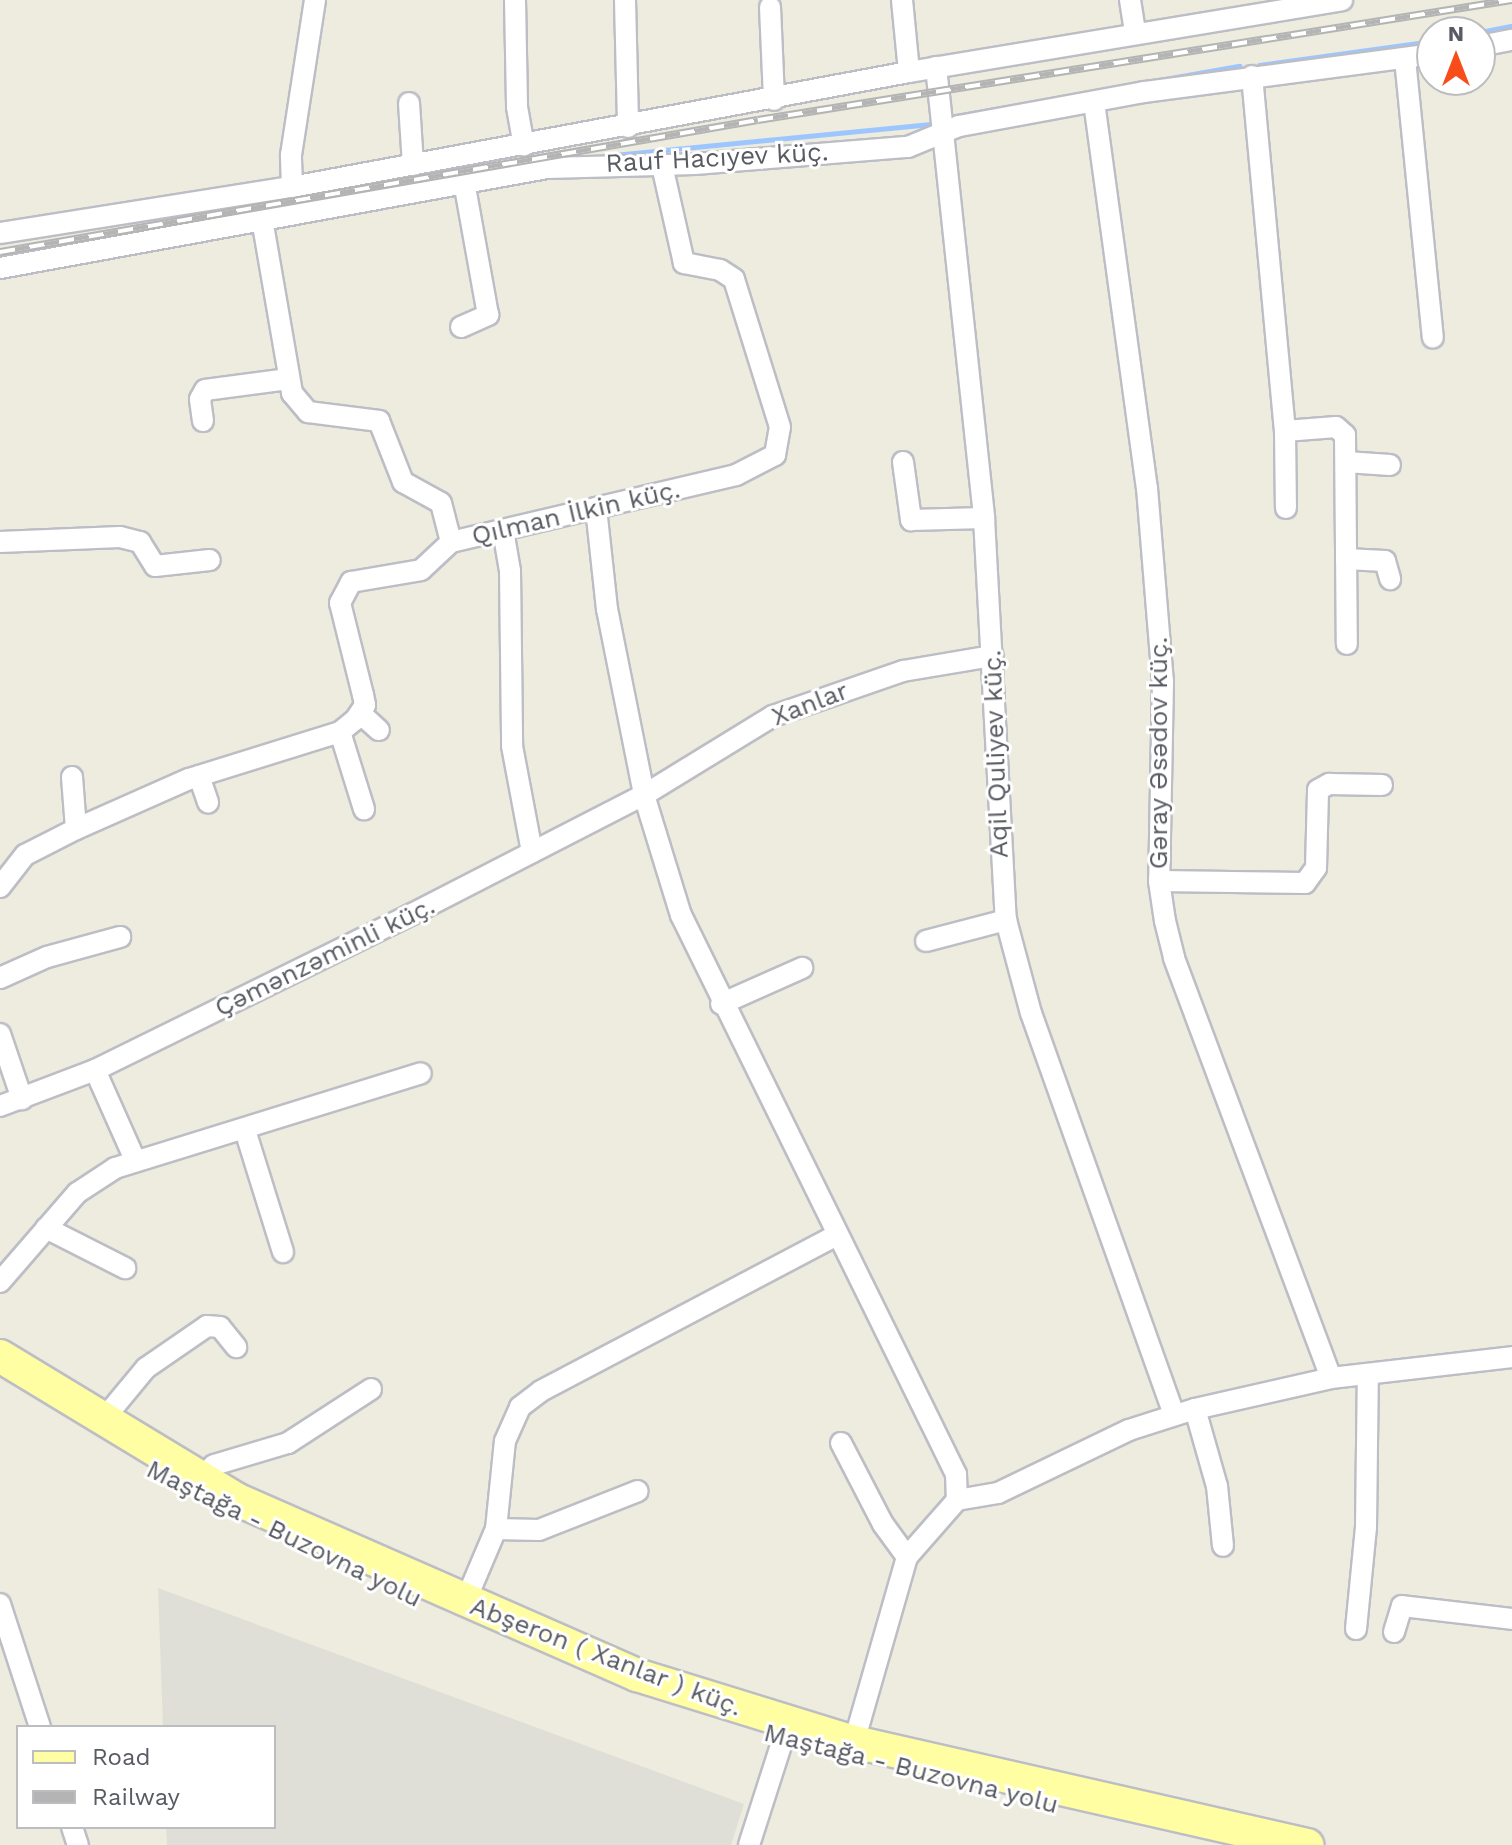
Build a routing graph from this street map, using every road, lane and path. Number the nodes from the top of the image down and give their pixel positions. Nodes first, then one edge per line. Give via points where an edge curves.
1 (315, 0) edge
2 (515, 0) edge
3 (625, 0) edge
4 (902, 0) edge
5 (1130, 0) edge
6 (1342, 0) edge
7 (1316, 2) edge
8 (770, 7) dead end
9 (1135, 32) junction
10 (1416, 57) edge
11 (1405, 59) junction
12 (936, 67) junction
13 (909, 72) junction
14 (1252, 76) junction
15 (774, 100) junction
16 (1094, 102) junction
17 (409, 103) dead end
18 (628, 127) junction
19 (578, 135) junction
20 (942, 135) junction
21 (524, 145) junction
22 (413, 165) junction
23 (583, 165) junction
24 (662, 165) junction
25 (464, 182) junction
26 (292, 187) junction
27 (262, 219) junction
28 (0, 233) edge
29 (0, 268) edge
30 (461, 327) dead end
31 (1433, 338) dead end
32 (288, 379) junction
33 (203, 421) dead end
34 (1285, 431) junction
35 (903, 462) dead end
36 (1346, 462) junction
37 (1390, 465) dead end
38 (596, 508) junction
39 (1286, 508) dead end
40 (984, 518) junction
41 (503, 530) junction
42 (0, 542) edge
43 (451, 542) junction
44 (1346, 559) junction
45 (210, 560) dead end
46 (1390, 579) dead end
47 (1347, 644) dead end
48 (993, 656) junction
49 (361, 714) junction
50 (379, 730) dead end
51 (340, 732) junction
52 (199, 776) junction
53 (72, 777) dead end
54 (1382, 785) dead end
55 (644, 795) junction
56 (208, 802) dead end
57 (364, 809) dead end
58 (76, 829) junction
59 (532, 852) junction
60 (1159, 881) junction
61 (0, 887) edge
62 (1006, 920) junction
63 (120, 937) dead end
64 (926, 941) dead end
65 (802, 968) dead end
66 (0, 978) edge
67 (721, 1004) junction
68 (0, 1034) edge
69 (95, 1070) junction
70 (421, 1073) dead end
71 (22, 1099) junction
72 (0, 1106) edge
73 (245, 1130) junction
74 (135, 1160) junction
75 (46, 1228) junction
76 (837, 1235) junction
77 (283, 1252) dead end
78 (125, 1268) dead end
79 (0, 1282) edge
80 (236, 1347) dead end
81 (0, 1356) edge
82 (1512, 1357) edge
83 (1368, 1374) junction
84 (0, 1376) edge
85 (1331, 1378) junction
86 (371, 1389) dead end
87 (1195, 1409) junction
88 (1174, 1415) junction
89 (102, 1421) junction
90 (841, 1443) dead end
91 (199, 1480) junction
92 (638, 1491) dead end
93 (957, 1500) junction
94 (496, 1529) junction
95 (1223, 1546) dead end
96 (907, 1557) junction
97 (465, 1602) junction
98 (0, 1604) edge
99 (1512, 1619) edge
100 (1356, 1629) dead end
101 (1394, 1632) dead end
102 (39, 1725) edge
103 (786, 1732) junction
104 (854, 1742) junction
105 (749, 1845) edge
106 (1227, 1845) edge
107 (1307, 1845) edge

1 - 26 street via 291,155
2 - 21 street via 517,107
3 - 18 street
4 - 13 street
5 - 9 street
6 - 7 street, Rauf Hacıyev küç.
7 - 9 street, Rauf Hacıyev küç.
8 - 15 street
9 - 12 street, Rauf Hacıyev küç.
10 - 11 street, Rauf Hacıyev küç.
11 - 14 street, Rauf Hacıyev küç.
11 - 31 street
12 - 13 street, Rauf Hacıyev küç.
12 - 20 street, Aqil Quliyev küç.
13 - 15 street, Rauf Hacıyev küç.
14 - 16 street, Rauf Hacıyev küç.
14 - 34 street
15 - 18 street, Rauf Hacıyev küç.
16 - 20 street, Rauf Hacıyev küç. via 969,124
16 - 60 street, Gəray Əsədov küç. via 1147,488 1161,651
17 - 22 street
18 - 19 street, Rauf Hacıyev küç.
19 - 21 street, Rauf Hacıyev küç.
19 - 23 street
20 - 24 street, Rauf Hacıyev küç. via 908,147
20 - 40 street, Aqil Quliyev küç.
21 - 22 street, Rauf Hacıyev küç.
22 - 26 street, Rauf Hacıyev küç.
23 - 24 street, Rauf Hacıyev küç.
23 - 25 street, Rauf Hacıyev küç.
24 - 38 street, Qılman İlkin küç. via 684,263 720,270 734,279 763,360 780,442 775,455 760,467
25 - 27 street, Rauf Hacıyev küç.
25 - 30 street via 488,315
26 - 28 street, Rauf Hacıyev küç.
27 - 29 street, Rauf Hacıyev küç.
27 - 32 street
32 - 33 street via 205,390 200,399
32 - 43 street via 308,412 379,421 403,482 441,503
34 - 36 street via 1342,429
34 - 39 street
35 - 40 street via 911,520
36 - 37 street
36 - 44 street
38 - 41 street, Qılman İlkin küç.
38 - 55 street via 607,609
40 - 48 street, Aqil Quliyev küç.
41 - 43 street, Qılman İlkin küç.
41 - 59 street via 510,571 512,746
42 - 45 street via 120,537 140,542 155,566
43 - 49 street, Qılman İlkin küç. via 431,565 357,580 341,594 363,695
44 - 46 street via 1385,561
44 - 47 street
48 - 55 street, Xanlar via 903,671 773,716
48 - 62 street, Aqil Quliyev küç.
49 - 50 street
49 - 51 street
51 - 52 street
51 - 57 street
52 - 56 street
52 - 58 street
53 - 58 street
54 - 60 street via 1329,784 1318,790 1316,868 1305,883
55 - 59 street, Çəmənzəminli küç.
55 - 67 street via 681,915
58 - 61 street via 25,855
59 - 69 street, Çəmənzəminli küç.
60 - 85 street, Gəray Əsədov küç. via 1174,958
62 - 64 street
62 - 88 street, Aqil Quliyev küç. via 1031,1013
63 - 66 street via 47,957
65 - 67 street
67 - 76 street
68 - 71 street
69 - 71 street, Çəmənzəminli küç.
69 - 74 street
70 - 73 street
71 - 72 street, Çəmənzəminli küç.
73 - 74 street
73 - 77 street
74 - 75 street via 97,1177
75 - 78 street
75 - 79 street
76 - 93 street via 952,1463
76 - 94 street via 541,1391 520,1407 505,1441
80 - 89 street via 220,1327 207,1326 160,1355
81 - 89 main road, Abşeron ( Xanlar ) küç.
82 - 83 street
83 - 85 street
83 - 100 street via 1366,1527
84 - 103 main road, Maştağa - Buzovna yolu via 149,1470 279,1536 631,1691
85 - 87 street
86 - 91 street via 288,1443 214,1465
87 - 88 street
87 - 95 street via 1217,1486
88 - 93 street via 1129,1430 998,1493
89 - 91 main road, Abşeron ( Xanlar ) küç.
90 - 96 street via 883,1524
91 - 97 main road, Abşeron ( Xanlar ) küç.
92 - 94 street via 539,1530
93 - 96 street
94 - 97 street
96 - 104 street
97 - 103 main road, Abşeron ( Xanlar ) küç.
98 - 102 street
99 - 101 street via 1402,1606
103 - 104 main road, Abşeron ( Xanlar ) küç.
103 - 105 street
103 - 106 main road, Maştağa - Buzovna yolu
104 - 107 main road, Abşeron ( Xanlar ) küç.

